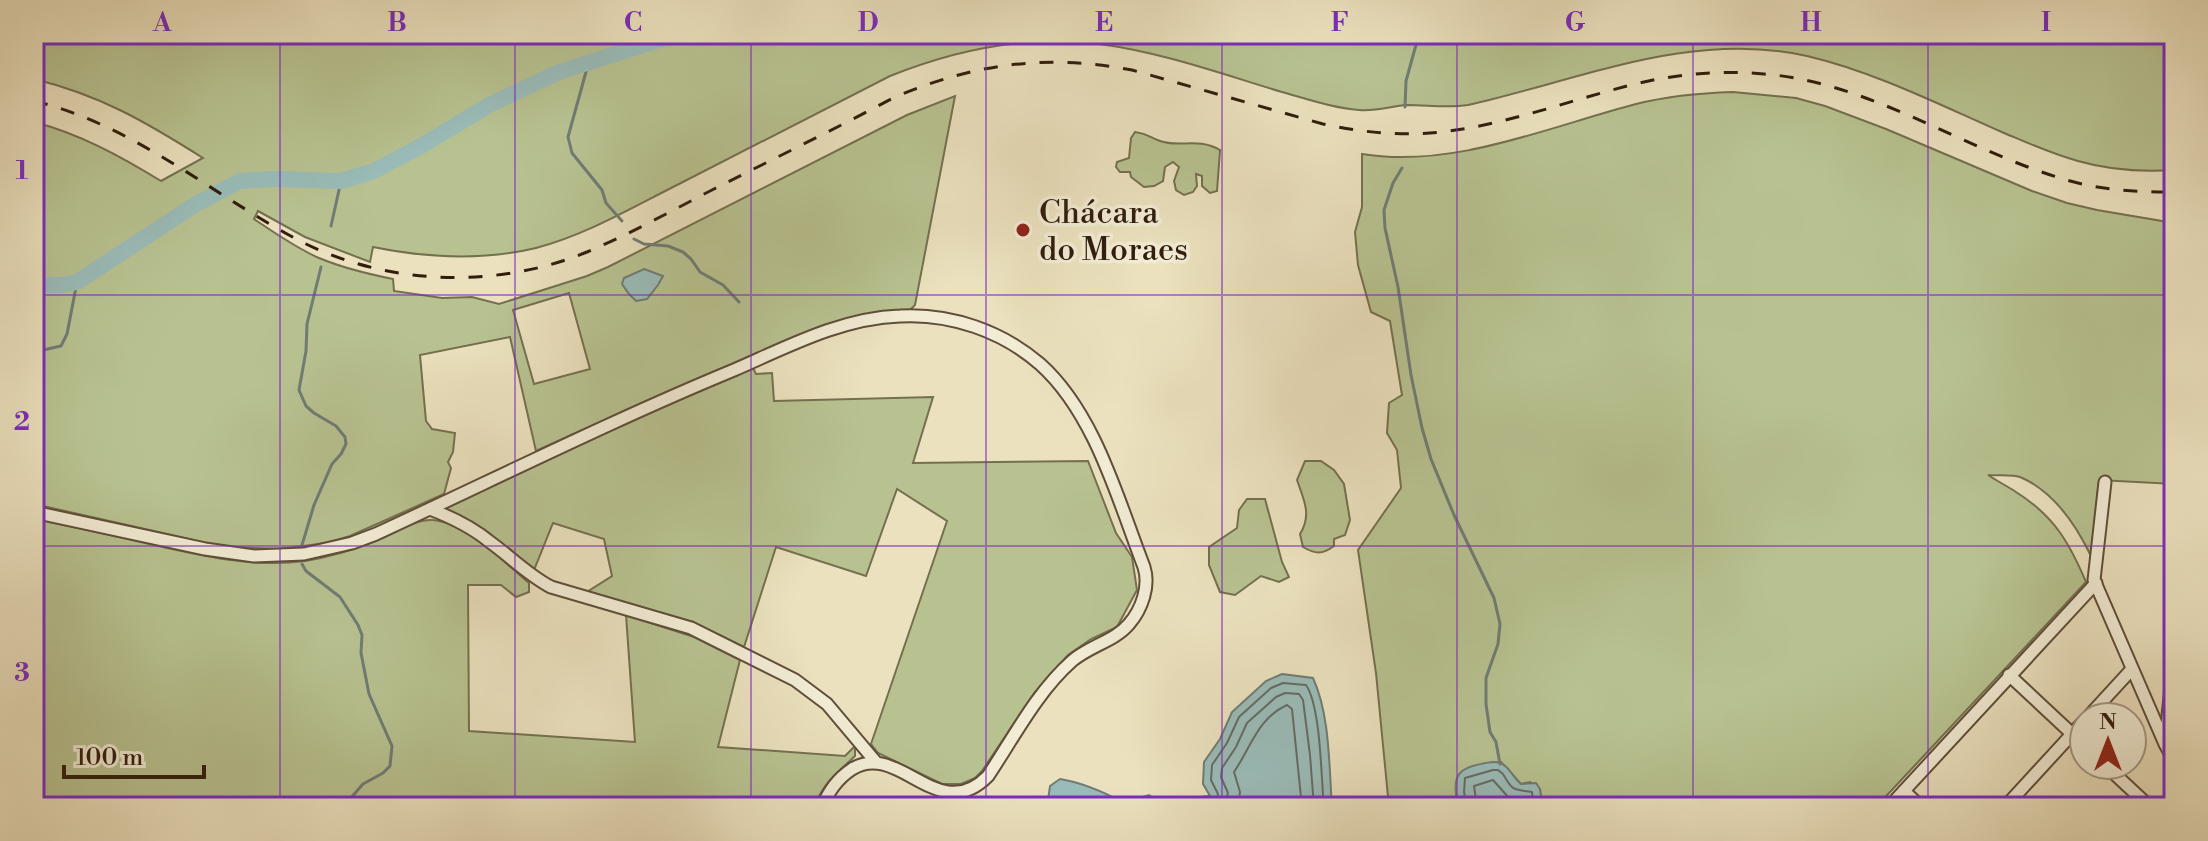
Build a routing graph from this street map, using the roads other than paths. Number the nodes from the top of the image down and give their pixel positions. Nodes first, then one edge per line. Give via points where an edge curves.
1 (2105, 482) dead end
2 (430, 509) junction
3 (34, 512) edge
4 (2095, 581) junction
5 (2174, 660) edge
6 (2132, 669) junction
7 (2009, 675) junction
8 (2103, 701) edge
9 (2068, 730) edge
10 (2068, 738) edge
11 (2165, 744) junction
12 (2173, 757) edge
13 (875, 761) junction
14 (2122, 781) edge
15 (1904, 791) junction
16 (822, 807) edge
17 (1889, 807) edge
18 (1921, 807) edge
19 (2005, 807) edge
20 (2150, 807) edge

1 - 4 street
2 - 3 street via 352,543 279,556 230,554
2 - 13 street via 469,527 551,587 691,628 795,680 827,704
2 - 13 street via 821,333 868,320 917,315 961,322 1002,338 1055,379 1091,434 1147,578 1141,603 1121,633 1063,671 979,784 962,791 940,790
4 - 6 street
4 - 7 street
5 - 11 street
6 - 8 street
6 - 11 street
7 - 9 street
7 - 15 street
10 - 19 street
11 - 12 street
13 - 16 street via 839,779
14 - 20 street
15 - 17 street
15 - 18 street

